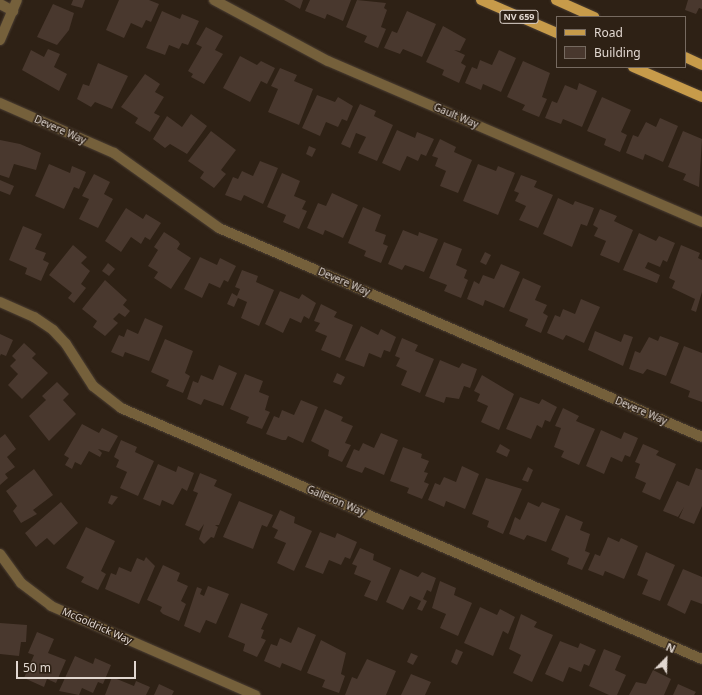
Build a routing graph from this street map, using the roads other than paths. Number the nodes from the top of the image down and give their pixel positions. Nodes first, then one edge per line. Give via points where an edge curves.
1 (17, 0) edge
2 (214, 0) edge
3 (482, 0) edge
4 (556, 0) edge
5 (0, 4) edge
6 (13, 11) junction
7 (592, 16) edge
8 (556, 33) edge
9 (0, 40) edge
10 (686, 57) edge
11 (702, 65) edge
12 (635, 68) edge
13 (702, 97) edge
14 (0, 103) edge
15 (702, 222) edge
16 (0, 302) edge
17 (702, 437) edge
18 (0, 554) edge
19 (702, 659) edge
20 (255, 695) edge

1 - 6 street
2 - 15 street, Gault Way via 328,61
3 - 8 main road, NV 659
4 - 7 main road
5 - 6 street
6 - 9 street
10 - 11 main road
12 - 13 main road
14 - 17 street, Devere Way via 114,153 204,220 219,228
16 - 19 street, Galleron Way via 34,317 52,330 66,344 93,386 121,408
18 - 20 street, McGoldrick Way via 21,583 51,606

